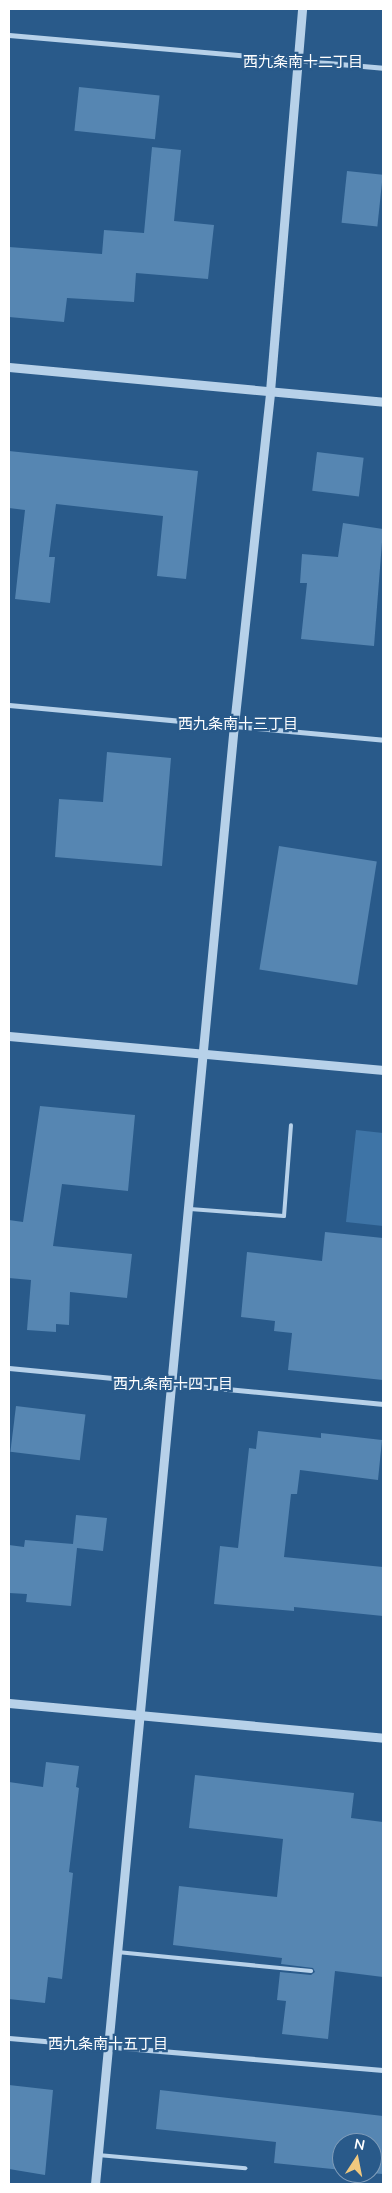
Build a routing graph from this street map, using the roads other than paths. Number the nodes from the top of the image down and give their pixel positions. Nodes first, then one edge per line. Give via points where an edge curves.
1 (302, 9) edge
2 (9, 35) edge
3 (297, 59) junction
4 (383, 68) edge
5 (9, 367) edge
6 (270, 391) junction
7 (383, 402) edge
8 (9, 705) edge
9 (234, 725) junction
10 (383, 740) edge
11 (9, 1036) edge
12 (205, 1054) junction
13 (383, 1070) edge
14 (291, 1125) dead end
15 (190, 1208) junction
16 (9, 1368) edge
17 (172, 1384) junction
18 (383, 1404) edge
19 (9, 1703) edge
20 (141, 1715) junction
21 (383, 1738) edge
22 (117, 1952) junction
23 (311, 1971) dead end
24 (9, 2038) edge
25 (108, 2047) junction
26 (383, 2070) edge
27 (98, 2155) junction
28 (245, 2168) dead end
29 (95, 2184) edge

1 - 3 street
2 - 3 street
3 - 4 street
3 - 6 street
5 - 6 street
6 - 7 street
6 - 9 street
8 - 9 street
9 - 10 street
9 - 12 street
11 - 12 street
12 - 13 street
12 - 15 street
14 - 15 lane via 284,1216
15 - 17 street
16 - 17 street
17 - 18 street
17 - 20 street
19 - 20 street
20 - 21 street
20 - 22 street
22 - 23 lane
22 - 25 street
24 - 25 street
25 - 26 street
25 - 27 street
27 - 28 lane
27 - 29 street

